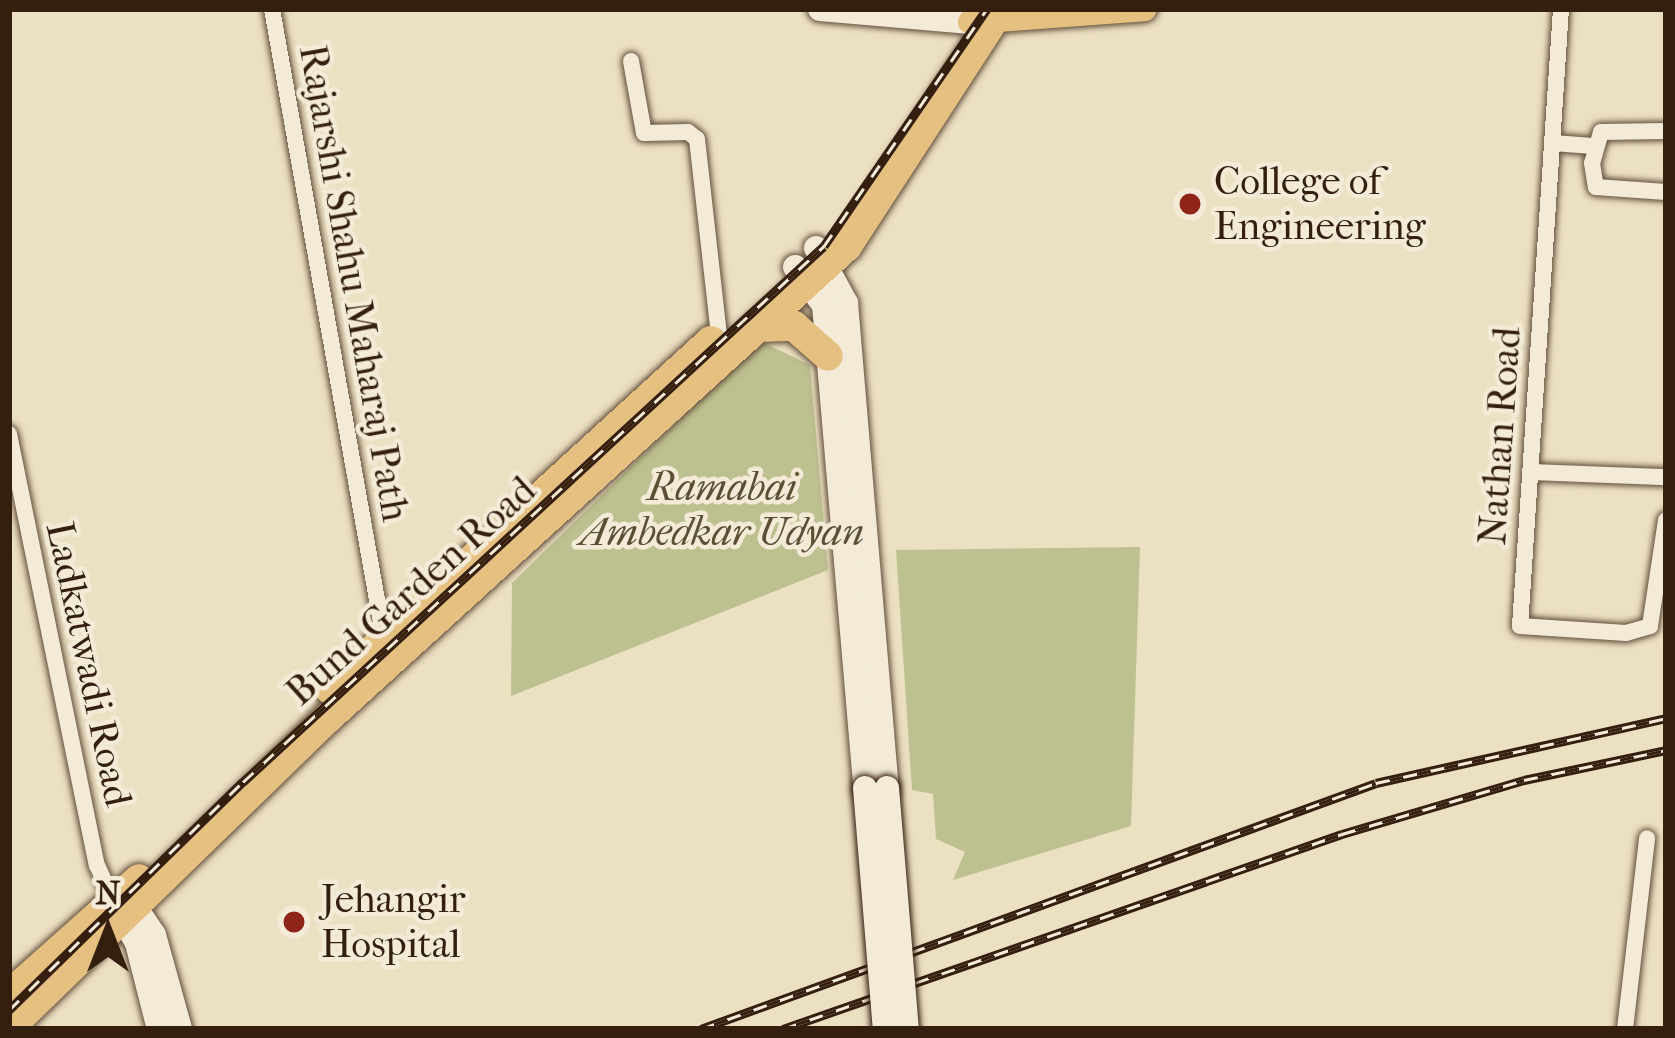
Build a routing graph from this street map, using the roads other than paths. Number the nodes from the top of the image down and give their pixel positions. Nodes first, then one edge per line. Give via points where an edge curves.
1 (272, 9) edge
2 (820, 9) edge
3 (1144, 9) edge
4 (1561, 9) edge
5 (985, 12) edge
6 (631, 62) dead end
7 (1666, 131) edge
8 (1553, 143) junction
9 (1593, 146) junction
10 (1666, 192) edge
11 (813, 264) junction
12 (758, 327) junction
13 (726, 341) junction
14 (828, 356) junction
15 (9, 434) edge
16 (1533, 472) junction
17 (1666, 477) edge
18 (1666, 520) edge
19 (384, 639) junction
20 (876, 788) junction
21 (1647, 838) dead end
22 (126, 906) junction
23 (15, 985) edge
24 (9, 1028) edge
25 (160, 1029) edge
26 (180, 1029) edge
27 (885, 1029) edge
28 (908, 1029) edge
29 (1625, 1029) edge

1 - 19 street, Rajarshi Shahu Maharaj Path
2 - 5 main road
3 - 5 main road
4 - 8 street, Nathan Road
5 - 11 highway, Bund Garden Road
6 - 13 street via 644,133 697,139
7 - 9 street via 1606,130
8 - 9 street
8 - 16 street, Nathan Road
9 - 10 street via 1596,187
11 - 12 highway, Bund Garden Road
11 - 13 highway, Bund Garden Road
11 - 14 main road
11 - 20 main road via 846,303
12 - 13 highway, Bund Garden Road
12 - 14 highway via 794,326
13 - 19 highway, Bund Garden Road
13 - 22 highway, Bund Garden Road
14 - 20 main road
15 - 22 street, Ladkatwadi Road via 97,865
16 - 17 street
16 - 18 street, Nathan Road via 1520,626 1626,633 1650,626
19 - 22 highway, Bund Garden Road
20 - 27 main road, bridge
20 - 28 main road, bridge
21 - 29 street
22 - 23 highway
22 - 24 highway
22 - 25 main road
22 - 26 main road

